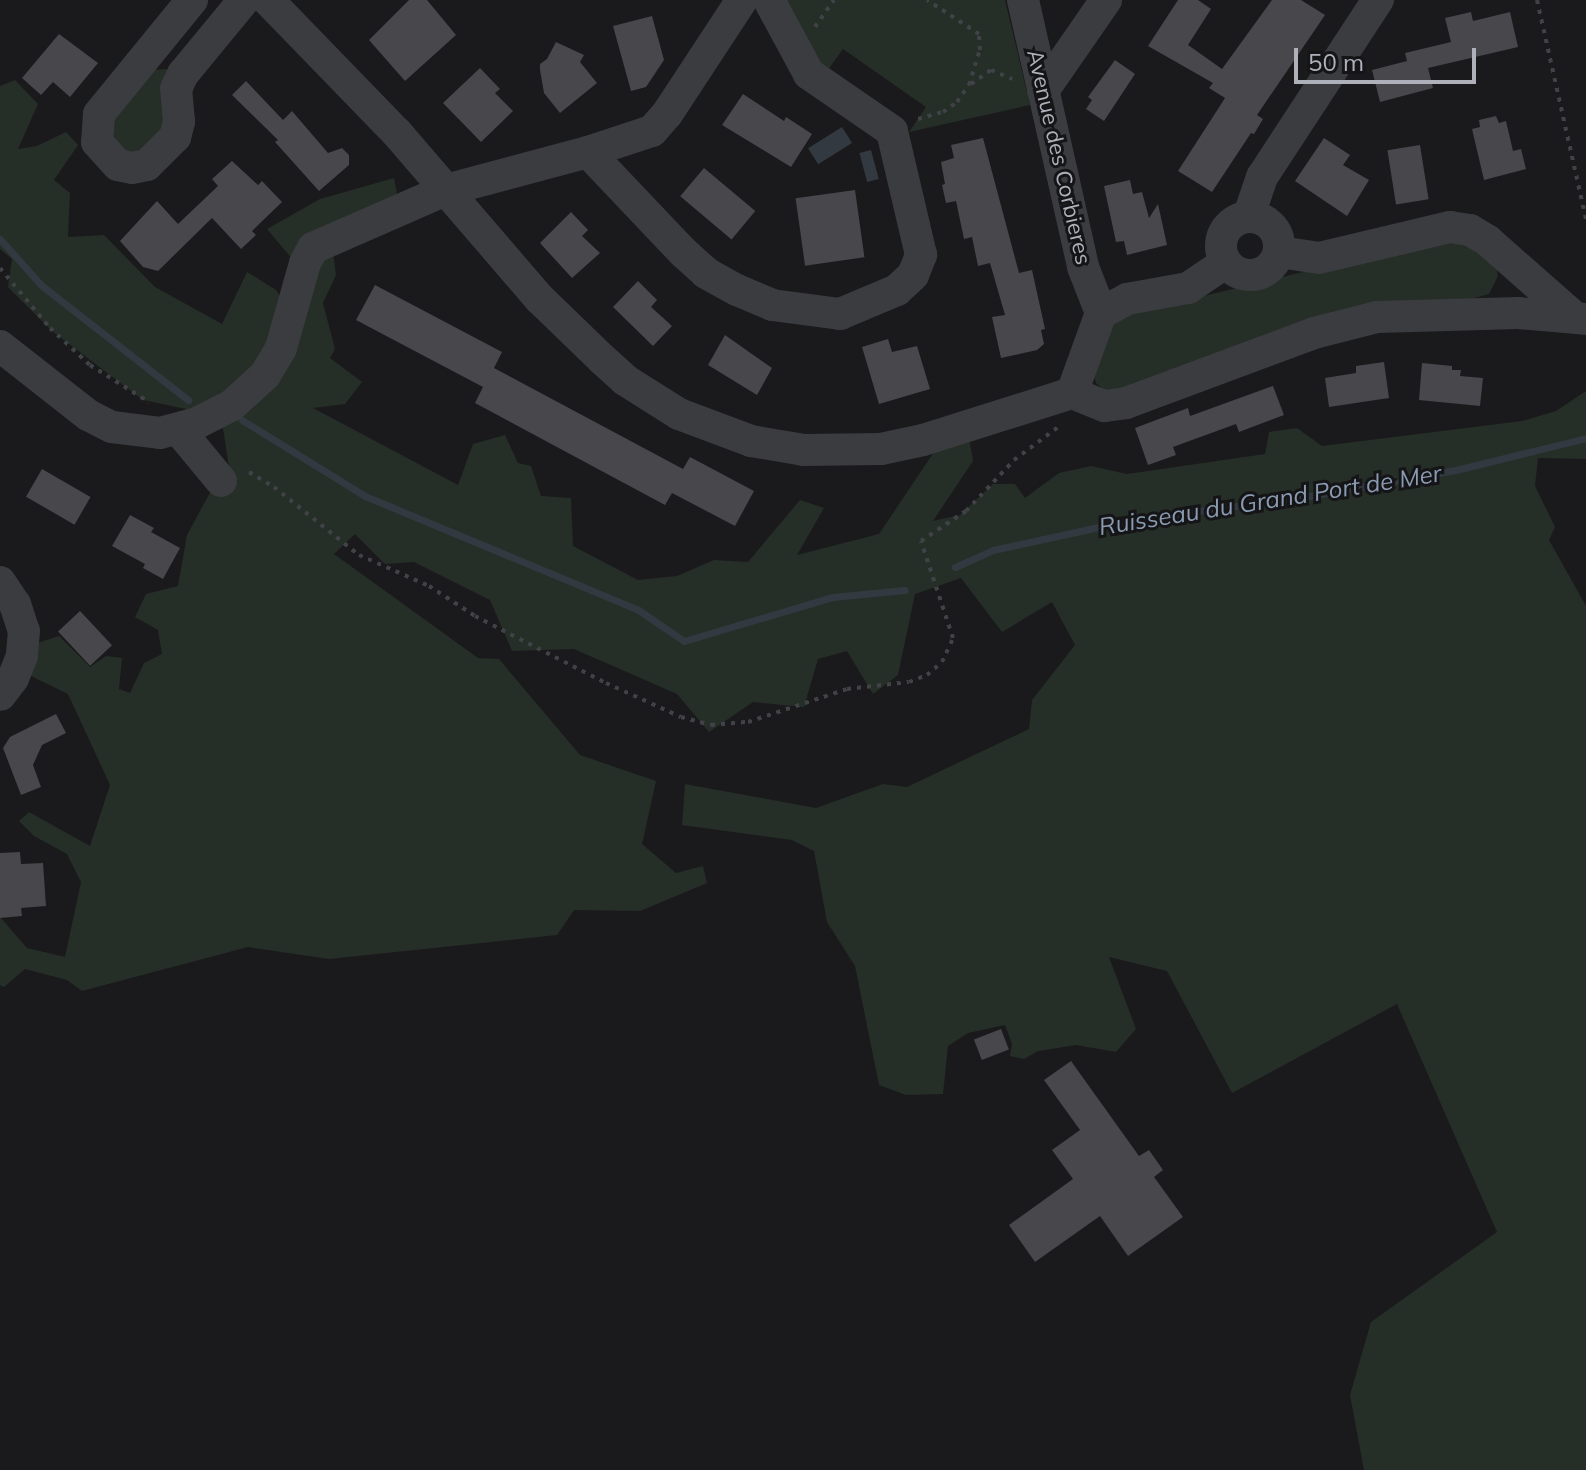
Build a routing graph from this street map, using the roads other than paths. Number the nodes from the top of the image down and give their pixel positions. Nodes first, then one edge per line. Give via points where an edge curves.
1 (192, 0) edge
2 (244, 0) edge
3 (268, 0) edge
4 (742, 0) edge
5 (769, 0) edge
6 (1023, 0) edge
7 (1106, 0) edge
8 (1378, 0) edge
9 (1043, 91) junction
10 (588, 152) junction
11 (446, 190) junction
12 (1249, 215) junction
13 (1279, 252) junction
14 (1225, 263) junction
15 (1101, 313) junction
16 (1579, 317) edge
17 (0, 346) edge
18 (1082, 398) junction
19 (188, 427) junction
20 (234, 476) road end
21 (0, 582) edge
22 (0, 695) edge

1 - 2 street via 99,114 97,142 118,165 147,165 175,137 176,89 183,74
3 - 11 street
4 - 10 street via 652,131
5 - 10 street via 809,74 892,131 921,255 913,275 897,290 840,314 772,305 737,290 683,252
6 - 9 street, Avenue des Corbieres
7 - 9 street
8 - 12 street via 1262,177
9 - 15 street, Avenue des Corbieres via 1083,267
10 - 11 street
11 - 18 street via 540,299 625,380 679,414 751,441 804,450 881,449
11 - 19 street via 313,248 281,348 265,375 231,406
12 - 13 street via 1269,223
12 - 14 street via 1234,220 1223,232 1220,248
13 - 14 street via 1273,265 1249,276
13 - 16 street via 1319,258 1450,227 1470,230
14 - 15 street via 1188,288 1127,299
15 - 18 street
16 - 18 street via 1418,314 1363,320 1126,403
17 - 19 street via 88,415 112,427 137,432
19 - 20 street
21 - 22 street via 24,631 22,656

